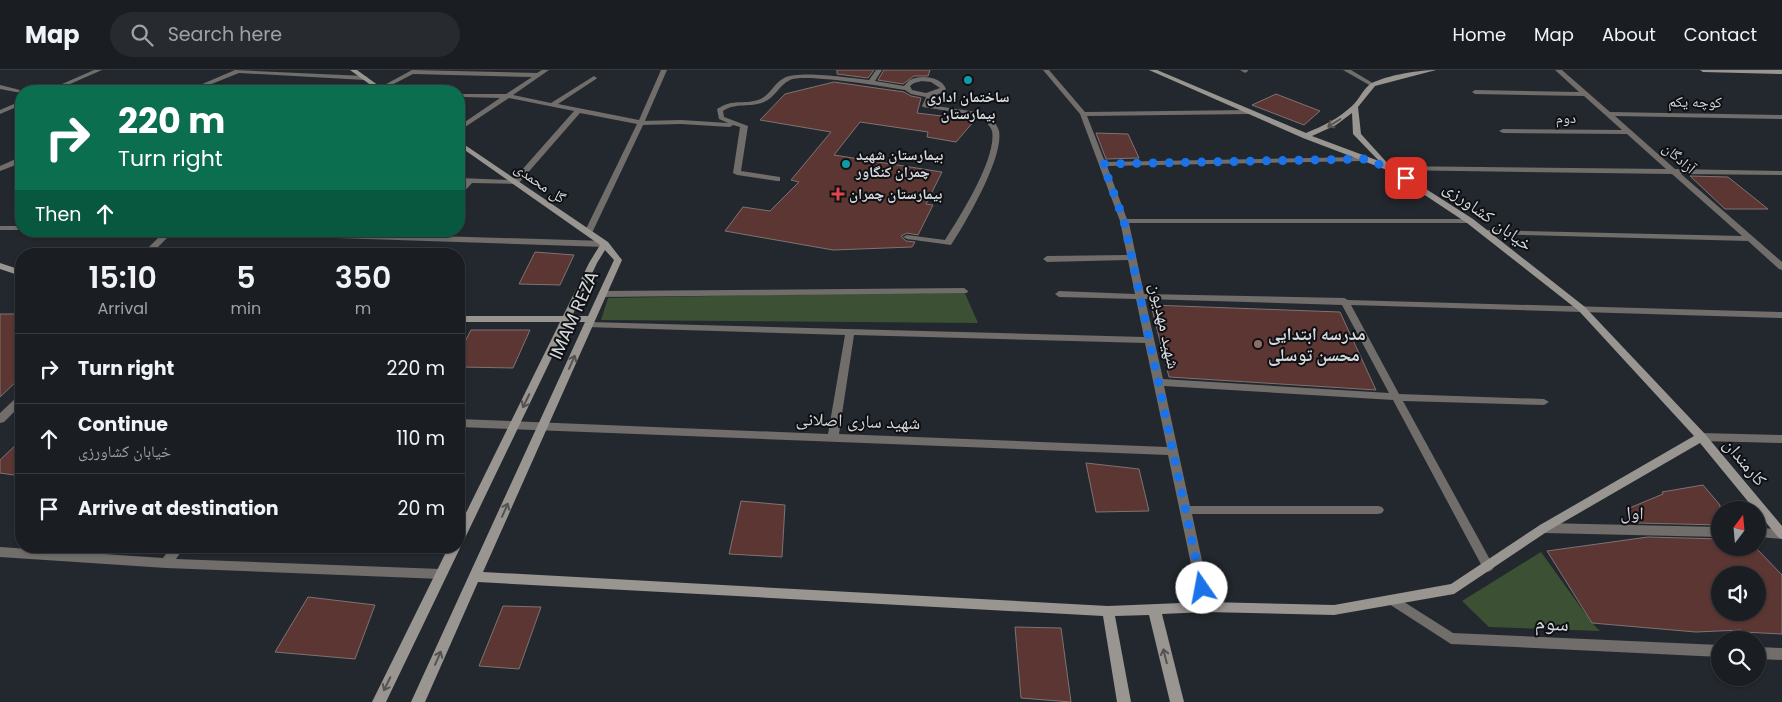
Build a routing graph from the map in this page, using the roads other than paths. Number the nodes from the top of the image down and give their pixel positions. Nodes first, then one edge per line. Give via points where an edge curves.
1 (99, 70) edge
2 (353, 70) edge
3 (546, 70) edge
4 (664, 70) edge
5 (879, 70) edge
6 (1046, 70) edge
7 (1152, 70) edge
8 (1346, 70) edge
9 (1429, 70) edge
10 (1558, 70) edge
11 (1703, 70) edge
12 (240, 71) edge
13 (1782, 72) edge
14 (539, 75) junction
15 (365, 78) junction
16 (594, 78) dead end
17 (870, 83) junction
18 (63, 85) edge
19 (204, 85) edge
20 (375, 85) edge
21 (390, 85) edge
22 (1373, 86) junction
23 (0, 87) edge
24 (907, 88) junction
25 (15, 90) edge
26 (1475, 92) dead end
27 (1585, 94) junction
28 (465, 95) edge
29 (930, 95) junction
30 (508, 96) junction
31 (552, 105) junction
32 (15, 106) edge
33 (1355, 107) junction
34 (579, 110) junction
35 (0, 112) edge
36 (1250, 112) junction
37 (1083, 114) junction
38 (1607, 114) junction
39 (1782, 117) edge
40 (641, 123) junction
41 (465, 125) edge
42 (744, 126) junction
43 (1503, 131) dead end
44 (1628, 132) junction
45 (1306, 136) junction
46 (465, 147) edge
47 (1364, 159) junction
48 (0, 162) edge
49 (15, 162) edge
50 (11, 164) junction
51 (1103, 164) junction
52 (1390, 168) junction
53 (0, 169) edge
54 (1673, 171) junction
55 (1782, 173) edge
56 (777, 179) dead end
57 (465, 181) edge
58 (469, 181) junction
59 (515, 182) junction
60 (465, 185) edge
61 (1124, 221) junction
62 (1470, 221) junction
63 (0, 228) edge
64 (15, 228) edge
65 (1484, 232) junction
66 (588, 233) junction
67 (907, 236) dead end
68 (164, 237) edge
69 (378, 237) edge
70 (1750, 239) junction
71 (605, 244) junction
72 (152, 248) edge
73 (1132, 258) junction
74 (1047, 259) dead end
75 (0, 266) edge
76 (1782, 267) edge
77 (15, 271) edge
78 (964, 291) dead end
79 (603, 294) junction
80 (1059, 294) dead end
81 (1140, 296) junction
82 (1344, 301) junction
83 (1582, 309) junction
84 (1782, 315) edge
85 (465, 319) edge
86 (566, 319) junction
87 (590, 322) junction
88 (850, 332) junction
89 (1150, 340) junction
90 (1159, 382) junction
91 (1395, 397) junction
92 (1544, 402) dead end
93 (15, 404) edge
94 (0, 406) edge
95 (15, 407) edge
96 (0, 419) edge
97 (465, 423) edge
98 (514, 426) junction
99 (543, 427) junction
100 (1701, 437) junction
101 (834, 438) junction
102 (1782, 439) edge
103 (1173, 451) junction
104 (1186, 510) junction
105 (1378, 510) dead end
106 (465, 526) edge
107 (1544, 528) junction
108 (1711, 532) edge
109 (1766, 533) edge
110 (1782, 534) edge
111 (0, 552) edge
112 (15, 553) edge
113 (15, 553) edge
114 (174, 553) edge
115 (452, 553) edge
116 (166, 563) junction
117 (1488, 567) junction
118 (441, 574) junction
119 (475, 577) junction
120 (1394, 600) junction
121 (1206, 607) junction
122 (1154, 609) junction
123 (1108, 611) junction
124 (1711, 651) edge
125 (1766, 653) edge
126 (1782, 654) edge
127 (379, 702) edge
128 (418, 702) edge
129 (1124, 702) edge
130 (1176, 702) edge

1 - 18 street
2 - 15 street
3 - 14 street
4 - 40 street
5 - 17 street
6 - 37 street, شهید مهدیون
7 - 36 street, خیابان کشاورزی
8 - 22 street
9 - 22 street
10 - 27 street, آزادگان
11 - 13 street
12 - 15 street
12 - 19 street
14 - 21 street via 412,72
14 - 30 street
15 - 20 street
16 - 31 street
17 - 24 street
17 - 42 street via 792,77 760,102 741,101 727,104 719,110 721,118
22 - 33 street
23 - 25 street
24 - 29 street via 913,93
24 - 29 street via 909,83 922,79 941,84 943,89 940,92
26 - 27 street
27 - 38 street, آزادگان
28 - 30 street
29 - 67 street via 925,106 982,114 995,129 995,138 990,160 948,243
30 - 31 street
30 - 41 street
31 - 34 street
32 - 35 street
33 -> 45 street via 1334,124
33 - 52 street via 1357,134
34 - 40 street
34 - 59 street
36 - 37 street
36 - 45 street, خیابان کشاورزی
37 - 51 street, شهید مهدیون
38 - 39 street, کوچه یکم
38 - 44 street, آزادگان
40 - 42 street
40 - 66 street
42 - 56 street via 738,173
43 - 44 street, دوم
44 - 54 street, آزادگان
45 - 47 street, خیابان کشاورزی
46 - 59 street, گل محمدی
47 - 51 street
47 - 52 street, خیابان کشاورزی
48 - 50 street
49 - 50 street
50 - 53 street
51 - 61 street, شهید مهدیون
52 - 54 street
52 - 62 street, خیابان کشاورزی
54 - 55 street
54 - 70 street, آزادگان
57 - 58 street
58 - 59 street
58 - 60 street
59 - 66 street, گل محمدی
61 - 62 street
61 - 73 street, شهید مهدیون
62 - 65 street, خیابان کشاورزی
63 - 64 street
65 - 70 street
65 - 83 street, خیابان کشاورزی
66 - 71 street, گل محمدی
68 - 72 street
69 - 71 street
70 - 76 street, آزادگان
71 - 79 street, IMAM REZA via 618,260
71 - 86 street, IMAM REZA
73 - 74 street
73 - 81 street, شهید مهدیون
75 - 77 street
78 - 79 street
79 - 87 street, IMAM REZA
80 - 81 street
81 - 82 street
81 - 89 street, شهید مهدیون
82 - 83 street
82 - 91 street
83 - 84 street
83 - 100 street, خیابان کشاورزی
85 - 86 street
86 - 87 street
86 -> 98 street, IMAM REZA
87 - 88 street
99 -> 87 street, IMAM REZA
88 - 89 street
88 - 101 street
89 - 90 street, شهید مهدیون
90 - 91 street
90 - 103 street, شهید مهدیون
91 - 92 street
91 - 117 street
93 - 94 street
95 - 96 street
97 - 98 street, شهید ساری اصلانی
98 - 99 street, شهید ساری اصلانی
98 - 106 street, IMAM REZA
99 - 101 street, شهید ساری اصلانی
119 -> 99 street, IMAM REZA
100 - 102 street
100 - 107 street
100 - 110 street, کارمندان
101 - 103 street, شهید ساری اصلانی
103 - 104 street, شهید مهدیون
104 - 105 street
104 - 121 street, شهید مهدیون
107 - 108 street, اول
107 - 117 street
109 - 110 street
111 - 112 street
113 - 116 street
114 - 116 street
115 - 118 street
116 - 118 street
117 - 120 street via 1454,589
118 -> 127 street
119 - 123 street
128 -> 119 street, IMAM REZA
120 - 121 street via 1334,610
120 - 124 street, سوم via 1451,638
121 - 122 street
122 - 123 street
130 -> 122 street
123 - 129 street
125 - 126 street

